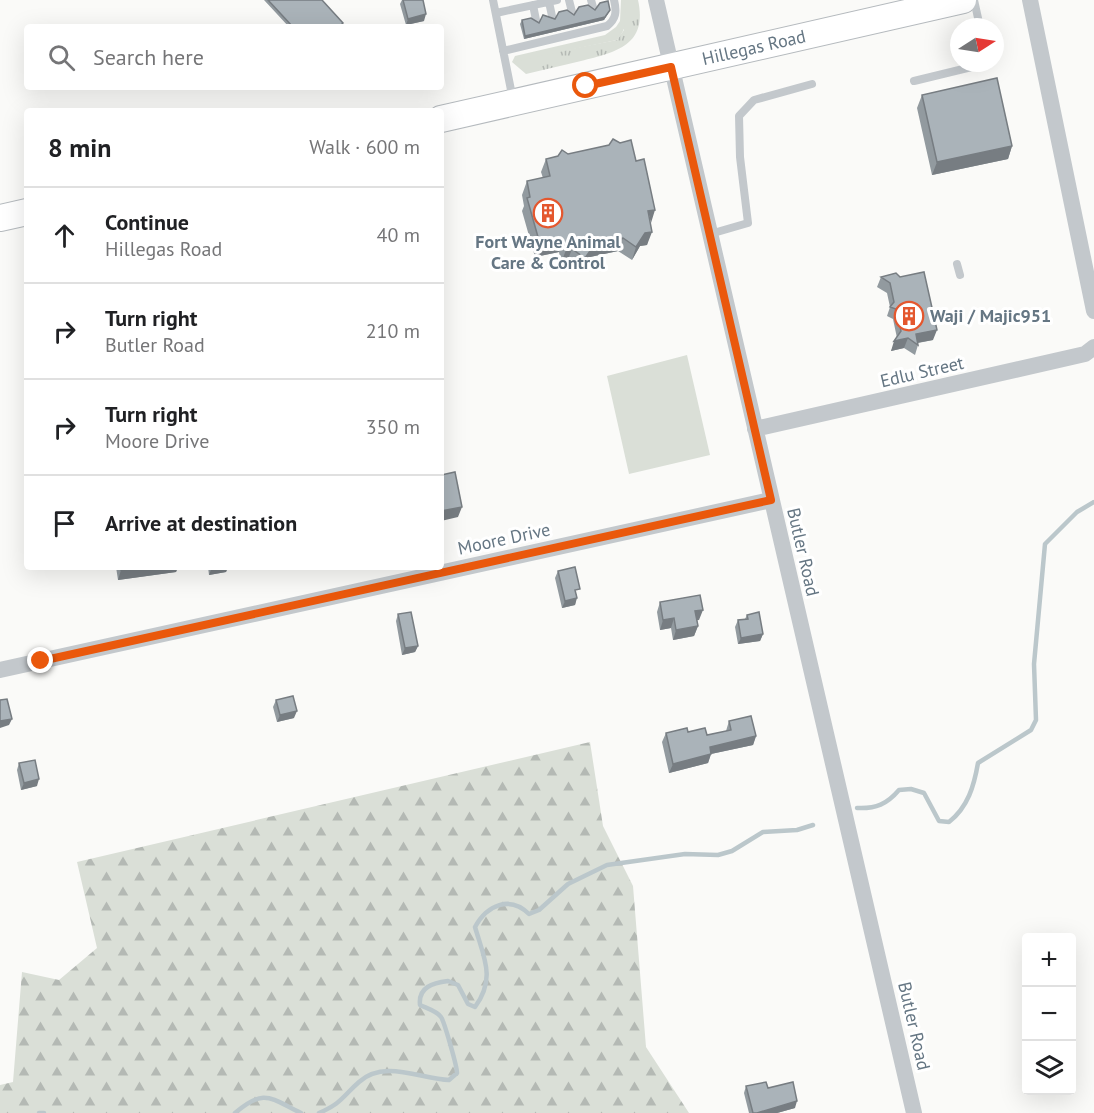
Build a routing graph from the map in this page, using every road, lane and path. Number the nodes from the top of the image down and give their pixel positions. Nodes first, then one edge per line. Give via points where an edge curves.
1 (493, 0) edge
2 (569, 0) edge
3 (614, 0) edge
4 (656, 0) edge
5 (1030, 0) edge
6 (553, 1) edge
7 (960, 1) edge
8 (533, 5) junction
9 (572, 12) edge
10 (496, 13) junction
11 (552, 16) edge
12 (973, 18) edge
13 (536, 20) edge
14 (502, 51) junction
15 (671, 67) junction
16 (951, 72) edge
17 (914, 81) dead end
18 (812, 84) dead end
19 (514, 103) junction
20 (444, 118) edge
21 (24, 213) edge
22 (0, 218) edge
23 (710, 234) junction
24 (957, 264) dead end
25 (960, 275) dead end
26 (1094, 311) edge
27 (1094, 347) edge
28 (755, 429) junction
29 (771, 500) junction
30 (0, 670) edge
31 (914, 1113) edge

1 - 10 lane
2 - 9 lane
3 - 14 lane via 614,21 607,27 576,30
4 - 15 street, Butler Road
5 - 26 street
6 - 8 lane
6 - 11 lane
7 - 12 lane
7 - 15 main road, Hillegas Road
8 - 10 lane
8 - 13 lane
10 - 14 lane
14 - 19 lane
15 - 19 main road, Hillegas Road
15 - 23 street, Butler Road
16 - 17 lane
18 - 23 lane via 754,100 739,116 748,223
19 - 20 main road, Hillegas Road
21 - 22 main road
23 - 28 street, Butler Road
24 - 25 lane
27 - 28 street, Edlu Street via 1085,354
28 - 29 street, Butler Road
29 - 30 street, Moore Drive
29 - 31 street, Butler Road

